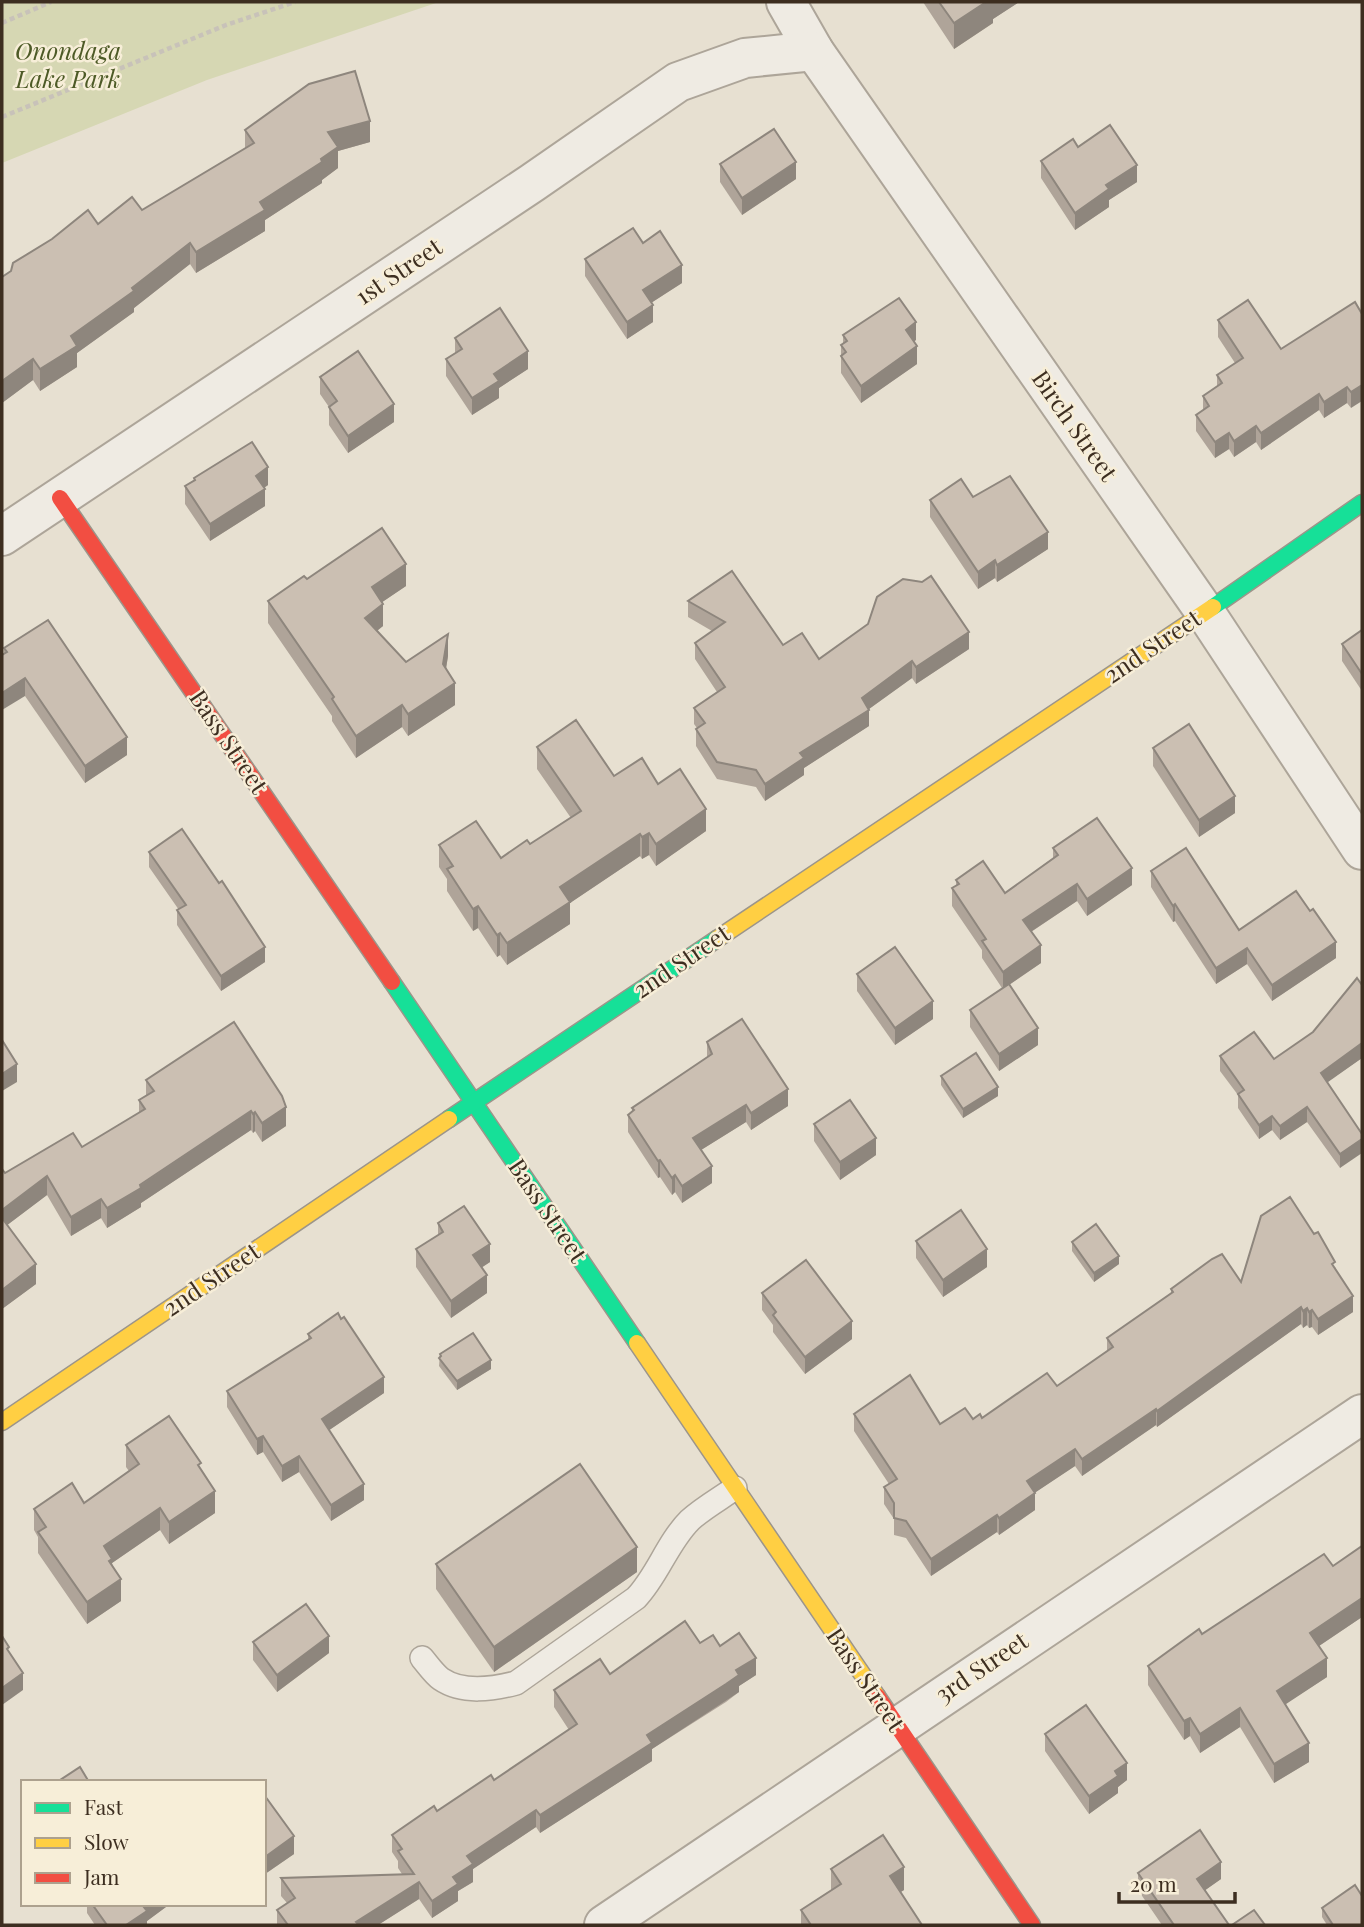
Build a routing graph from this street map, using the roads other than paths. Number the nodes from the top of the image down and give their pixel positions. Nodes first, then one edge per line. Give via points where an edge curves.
1 (786, 2) edge
2 (814, 51) junction
3 (60, 498) junction
4 (1362, 503) edge
5 (2, 536) edge
6 (1205, 612) junction
7 (1362, 850) edge
8 (474, 1102) junction
9 (1362, 1414) edge
10 (2, 1422) edge
11 (735, 1488) junction
12 (422, 1658) dead end
13 (897, 1726) junction
14 (604, 1925) edge
15 (1032, 1925) edge

1 - 2 street, Birch Street
2 - 3 street, 1st Street via 745,58 678,82
2 - 6 street, Birch Street
3 - 5 street, 1st Street
3 - 8 street, Bass Street
4 - 6 street, 2nd Street
6 - 7 street, Birch Street
6 - 8 street, 2nd Street
8 - 10 street, 2nd Street
8 - 11 street, Bass Street
9 - 13 street, 3rd Street
11 - 12 lane via 690,1520 636,1598 516,1683 494,1689 452,1684 439,1678
11 - 13 street, Bass Street
13 - 14 street, 3rd Street
13 - 15 street, Bass Street

